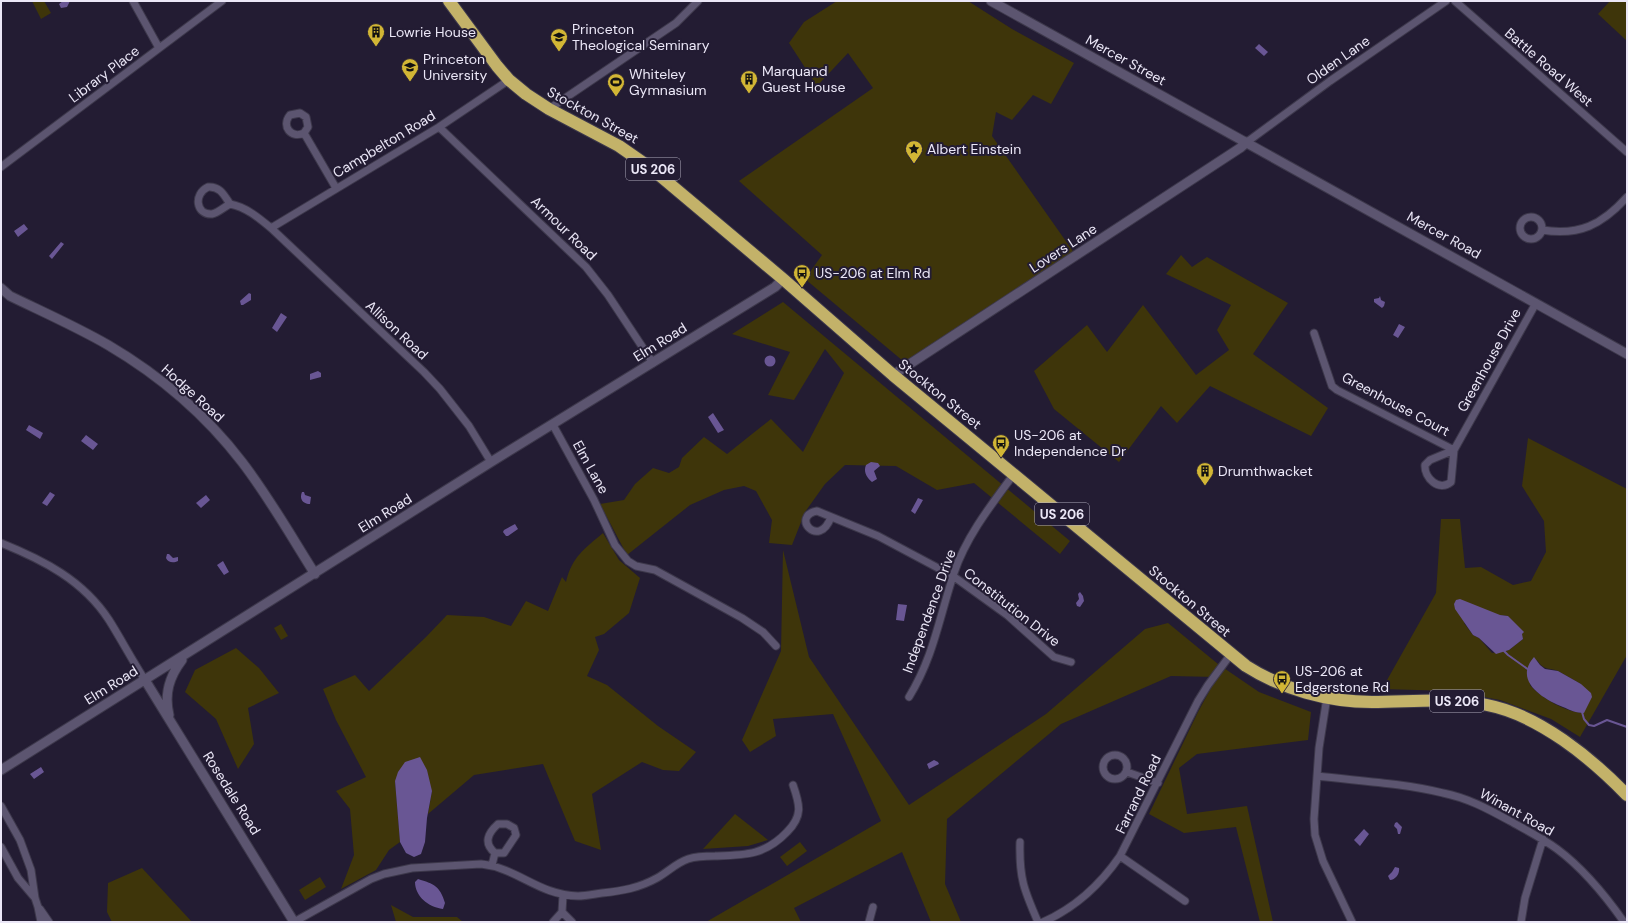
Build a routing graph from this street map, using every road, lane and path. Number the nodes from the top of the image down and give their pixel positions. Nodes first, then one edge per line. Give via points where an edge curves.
1 (133, 1) edge
2 (222, 1) edge
3 (449, 1) edge
4 (698, 1) edge
5 (991, 1) edge
6 (1446, 1) edge
7 (1455, 1) edge
8 (159, 48) junction
9 (509, 80) junction
10 (549, 108) junction
11 (439, 126) junction
12 (304, 133) dead end
13 (1247, 142) junction
14 (1627, 152) edge
15 (1, 168) edge
16 (336, 188) junction
17 (1627, 198) edge
18 (230, 204) junction
19 (272, 228) junction
20 (1542, 230) dead end
21 (783, 279) junction
22 (1, 288) edge
23 (1, 292) edge
24 (10, 296) junction
25 (1536, 303) junction
26 (1314, 333) dead end
27 (1627, 354) edge
28 (653, 363) junction
29 (893, 375) junction
30 (553, 425) junction
31 (1454, 450) junction
32 (491, 462) junction
33 (1014, 474) junction
34 (831, 517) dead end
35 (1, 543) edge
36 (315, 574) junction
37 (953, 576) junction
38 (776, 646) dead end
39 (1231, 654) junction
40 (185, 655) junction
41 (1071, 662) dead end
42 (145, 680) junction
43 (909, 697) dead end
44 (1327, 697) junction
45 (172, 724) junction
46 (1, 770) edge
47 (1127, 772) dead end
48 (1317, 776) junction
49 (1158, 783) junction
50 (793, 785) dead end
51 (1627, 795) edge
52 (1, 806) edge
53 (1543, 839) junction
54 (1020, 842) dead end
55 (1, 847) edge
56 (495, 853) junction
57 (1120, 856) junction
58 (492, 865) junction
59 (563, 895) junction
60 (35, 898) junction
61 (1185, 901) dead end
62 (873, 906) dead end
63 (38, 907) junction
64 (562, 912) junction
65 (42, 922) edge
66 (49, 922) edge
67 (294, 922) edge
68 (553, 922) edge
69 (572, 922) edge
70 (869, 922) edge
71 (1038, 922) edge
72 (1043, 922) edge
73 (1352, 922) edge
74 (1521, 922) edge
75 (1624, 922) edge

1 - 8 street
2 - 8 street, Library Place
3 - 9 highway, Stockton Street / US 206
4 - 10 street via 676,23
5 - 13 street, Mercer Street
6 - 13 street, Olden Lane
7 - 14 street, Battle Road West
8 - 15 street, Library Place
9 - 10 highway, Stockton Street / US 206
9 - 11 street, Campbelton Road
10 - 21 highway, Stockton Street / US 206 via 636,157
11 - 16 street, Campbelton Road
11 - 28 street, Armour Road via 586,267 608,295
12 - 16 street
13 - 25 street, Mercer Road
13 - 29 street, Lovers Lane
16 - 19 street, Campbelton Road
17 - 20 street via 1614,212 1590,227 1568,232
18 - 18 street via 216,188 204,189 198,196 200,207 208,213 216,213
18 - 19 street, Allison Road via 251,213
19 - 32 street, Allison Road via 440,389
21 - 28 street, Elm Road via 775,287
21 - 29 highway, Stockton Street / US 206
22 - 24 street, Hodge Road
23 - 24 street
24 - 36 street, Hodge Road via 108,345 150,373 189,405 225,441 253,477
25 - 27 street, Mercer Road
25 - 31 street, Greenhouse Drive
26 - 31 street, Greenhouse Court via 1332,386
28 - 30 street, Elm Road
29 - 33 highway, Stockton Street / US 206
30 - 32 street, Elm Road
30 - 38 street, Elm Lane via 615,545 628,561 636,566 655,570 742,618 763,632
31 - 31 street, Greenhouse Drive via 1452,480 1445,486 1438,485 1427,475 1425,465 1430,460
32 - 36 street, Elm Road
33 - 37 street, Independence Drive via 970,539
33 - 39 highway, Stockton Street / US 206
34 - 37 street, Constitution Drive via 902,548
35 - 42 street via 34,556 80,587 108,618
36 - 40 street, Elm Road
37 - 41 street, Constitution Drive via 1006,615 1054,657
37 - 43 street, Independence Drive via 935,641
39 - 44 highway, Stockton Street / US 206 via 1274,682
39 - 49 street, Farrand Road via 1198,701
40 - 42 street, Elm Road
40 - 45 street via 168,686 167,704
42 - 45 street, Rosedale Road
42 - 46 street, Elm Road
44 - 48 street
44 - 51 highway, Stockton Street / US 206 via 1370,702 1459,701 1503,709 1572,746
45 - 67 street, Rosedale Road
47 - 49 street
48 - 53 street, Winant Road via 1423,788 1444,793 1482,805
48 - 73 street via 1314,820 1318,847
49 - 57 street, Farrand Road
50 - 59 street via 799,803 799,815 791,828 777,842 761,851 744,856 697,856 675,865 659,877 631,890 581,896
52 - 60 street via 20,840 31,870
53 - 74 street via 1525,898
53 - 75 street, Winant Road via 1588,877 1609,900
54 - 71 street via 1021,881
55 - 60 street via 18,878
56 - 56 street via 490,849 488,840 492,830 498,824 507,824 514,828 516,835 504,853
56 - 58 street
57 - 61 street
57 - 72 street, Farrand Road via 1110,871 1088,893
58 - 59 street
58 - 67 street via 412,868 384,874
59 - 64 street
60 - 63 street
62 - 70 street
63 - 65 street
63 - 66 street
64 - 68 street
64 - 69 street

